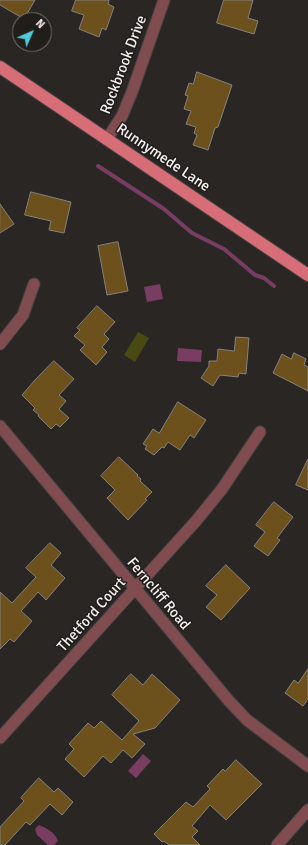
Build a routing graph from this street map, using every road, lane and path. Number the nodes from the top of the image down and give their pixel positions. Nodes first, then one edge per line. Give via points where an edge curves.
1 (164, 0) edge
2 (0, 67) edge
3 (107, 139) junction
4 (308, 275) edge
5 (34, 284) dead end
6 (0, 344) edge
7 (0, 426) edge
8 (260, 432) dead end
9 (135, 589) junction
10 (0, 738) edge
11 (308, 766) edge
12 (308, 810) edge
13 (277, 845) edge

1 - 3 street, Rockbrook Drive via 132,92 120,120
2 - 3 main road, Runnymede Lane
3 - 4 main road, Runnymede Lane
5 - 6 street via 23,315
7 - 9 street, Ferncliff Road
8 - 9 street, Thetford Court via 206,509
9 - 10 street, Thetford Court
9 - 11 street, Ferncliff Road via 238,711
12 - 13 street

